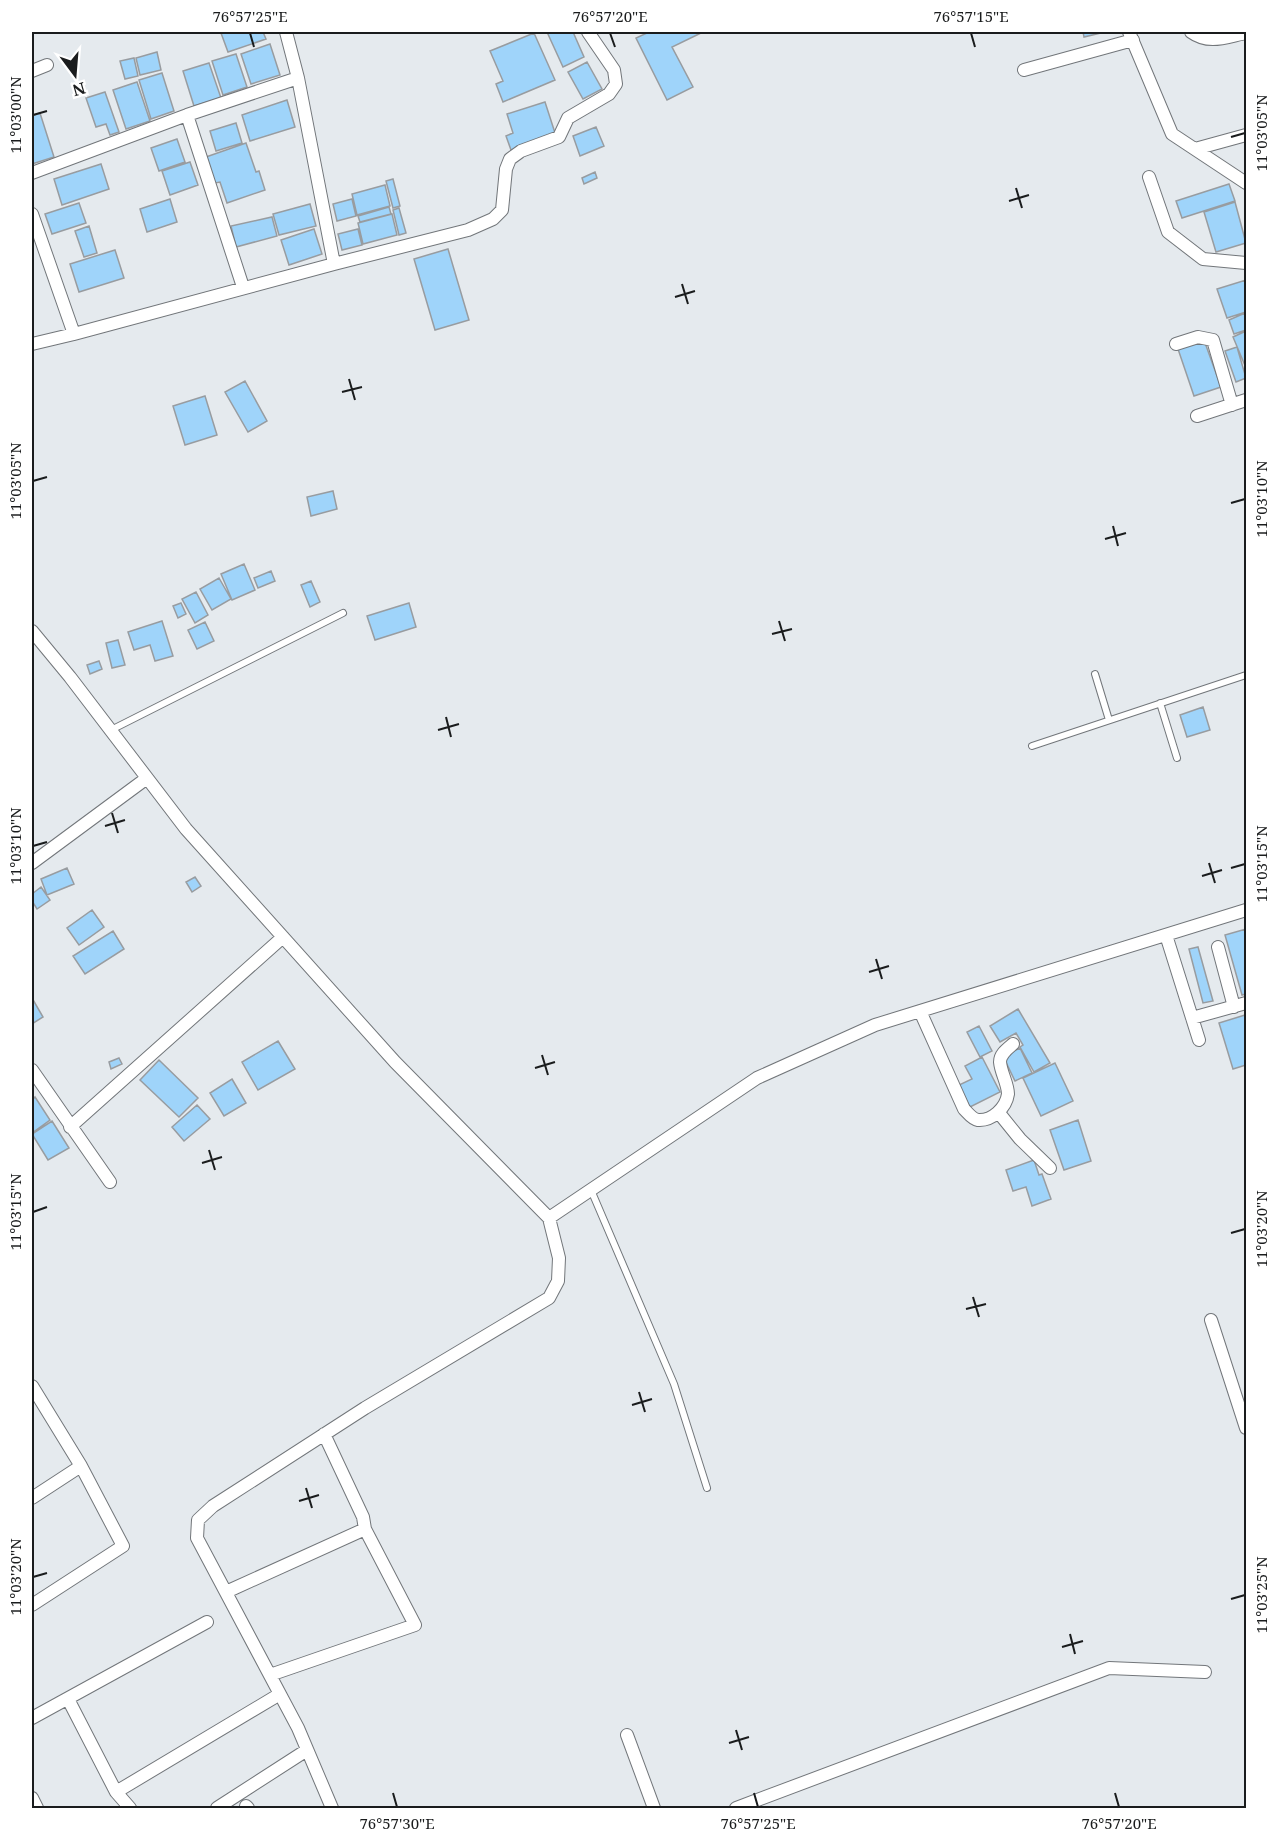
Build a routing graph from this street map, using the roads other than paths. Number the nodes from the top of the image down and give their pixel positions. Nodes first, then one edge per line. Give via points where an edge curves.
1 (286, 32) edge
2 (588, 32) edge
3 (1191, 32) edge
4 (1246, 33) edge
5 (1131, 36) edge
6 (47, 65) dead end
7 (1024, 70) dead end
8 (32, 71) edge
9 (298, 78) junction
10 (187, 115) junction
11 (1246, 135) edge
12 (1195, 149) junction
13 (32, 173) edge
14 (1149, 177) dead end
15 (1246, 183) edge
16 (32, 214) edge
17 (1246, 263) edge
18 (334, 264) junction
19 (243, 287) junction
20 (74, 334) junction
21 (32, 344) edge
22 (1176, 344) dead end
23 (1246, 400) edge
24 (1232, 405) junction
25 (1197, 416) dead end
26 (343, 613) dead end
27 (32, 631) edge
28 (1095, 674) dead end
29 (1246, 675) edge
30 (1160, 703) junction
31 (1109, 720) junction
32 (111, 730) junction
33 (1032, 746) dead end
34 (1177, 758) dead end
35 (147, 778) junction
36 (32, 863) edge
37 (1246, 910) edge
38 (1166, 935) junction
39 (283, 937) junction
40 (1218, 947) dead end
41 (1240, 1005) edge
42 (920, 1011) junction
43 (1192, 1018) junction
44 (1198, 1041) dead end
45 (1013, 1044) dead end
46 (32, 1070) edge
47 (999, 1113) junction
48 (70, 1127) junction
49 (1050, 1168) dead end
50 (110, 1182) dead end
51 (591, 1190) junction
52 (549, 1218) junction
53 (1211, 1320) dead end
54 (33, 1392) edge
55 (1246, 1428) edge
56 (324, 1434) junction
57 (81, 1466) junction
58 (707, 1488) dead end
59 (32, 1498) edge
60 (365, 1529) junction
61 (226, 1592) junction
62 (32, 1605) edge
63 (207, 1622) dead end
64 (1205, 1672) dead end
65 (270, 1675) junction
66 (280, 1694) junction
67 (68, 1698) junction
68 (32, 1718) edge
69 (627, 1735) dead end
70 (307, 1750) junction
71 (116, 1792) junction
72 (32, 1798) edge
73 (37, 1809) edge
74 (130, 1809) edge
75 (217, 1809) edge
76 (332, 1809) edge
77 (654, 1809) edge
78 (736, 1809) edge

1 - 9 street
2 - 18 street via 614,70 616,84 609,94 568,118 559,137 510,159 502,210 493,219 468,230
3 - 4 street via 1211,40
5 - 7 street
5 - 12 street via 1172,134
6 - 8 street
9 - 10 street
9 - 18 street
10 - 13 street
10 - 19 street
11 - 12 street
12 - 15 street
14 - 17 street via 1168,232 1203,259
16 - 20 street
18 - 19 street
19 - 20 street
20 - 21 street
22 - 24 street via 1198,337 1213,340
23 - 24 street
24 - 25 street
26 - 32 lane
27 - 32 street
28 - 31 lane
29 - 30 lane
30 - 31 lane
30 - 34 lane
31 - 33 lane
32 - 35 street
35 - 36 street
35 - 39 street via 186,829
37 - 38 street
38 - 42 street
38 - 43 street
39 - 48 street
39 - 52 street via 395,1062
40 - 41 street
41 - 43 street
42 - 47 street via 964,1109 978,1120
42 - 51 street via 875,1025 757,1078
43 - 44 street
45 - 47 street via 1002,1054 1000,1062 1008,1092
46 - 48 street
47 - 49 street
48 - 50 street
51 - 52 street
51 - 58 lane via 674,1384
52 - 56 street via 559,1257 558,1281 549,1298
53 - 55 street
54 - 57 street
56 - 60 street
56 - 61 street via 213,1506 198,1520 197,1538
57 - 59 street
57 - 62 street via 123,1546
60 - 61 street
60 - 65 street via 415,1625
61 - 65 street
63 - 67 street
64 - 78 street via 1108,1668
65 - 66 street
66 - 70 street
66 - 71 street
67 - 68 street
67 - 71 street
69 - 77 street
70 - 75 street
70 - 76 street
71 - 74 street
72 - 73 street

